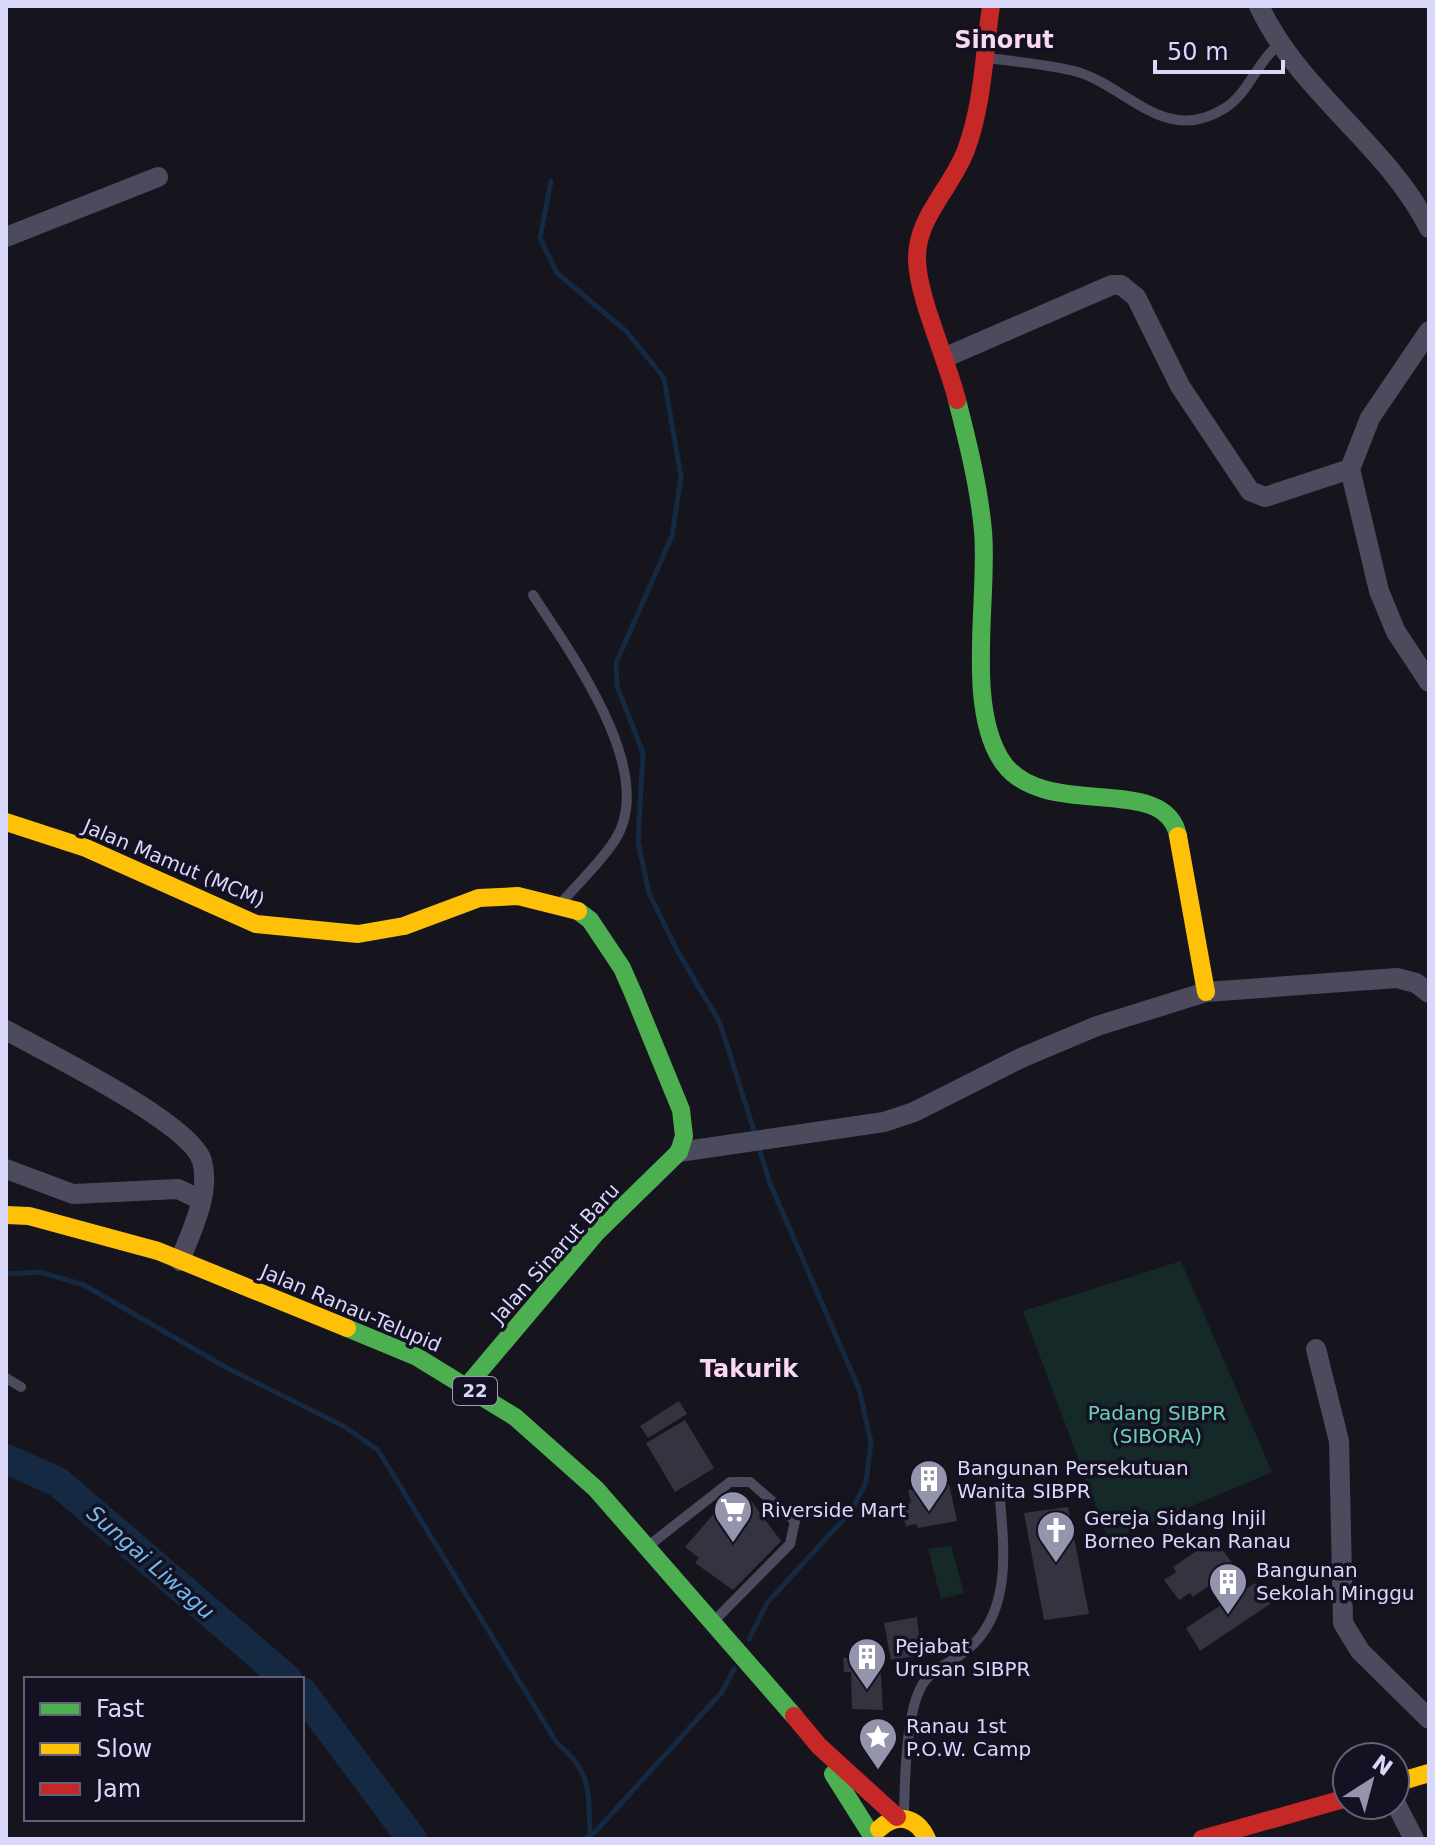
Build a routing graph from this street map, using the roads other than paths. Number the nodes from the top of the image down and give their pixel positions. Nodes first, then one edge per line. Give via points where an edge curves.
1 (991, 6) edge
2 (1259, 6) edge
3 (1280, 44) junction
4 (983, 57) junction
5 (158, 177) dead end
6 (1429, 228) edge
7 (6, 237) edge
8 (1429, 331) edge
9 (946, 357) junction
10 (1350, 469) junction
11 (533, 595) dead end
12 (1429, 682) edge
13 (6, 822) edge
14 (561, 904) junction
15 (1206, 992) junction
16 (1429, 993) edge
17 (6, 1030) edge
18 (679, 1152) junction
19 (6, 1169) edge
20 (201, 1200) junction
21 (6, 1215) edge
22 (180, 1261) junction
23 (1316, 1349) dead end
24 (6, 1378) edge
25 (467, 1386) junction
26 (21, 1387) dead end
27 (1000, 1499) dead end
28 (647, 1546) junction
29 (719, 1626) junction
30 (1429, 1719) edge
31 (819, 1746) junction
32 (1331, 1803) edge
33 (901, 1817) junction
34 (1405, 1821) edge
35 (926, 1836) edge
36 (947, 1837) dead end
37 (875, 1839) edge
38 (1202, 1839) edge
39 (1414, 1839) edge

1 - 4 main road
2 - 3 street
3 - 4 lane via 1227,107 1183,120 1141,110 1102,82 1075,71
3 - 6 street via 1406,189
4 - 9 main road via 965,151 918,246 923,285
5 - 7 street
8 - 10 street via 1370,418
9 - 10 street via 1121,285 1136,297 1180,386 1250,491 1265,497
9 - 15 main road via 983,529 986,726 993,746 1004,764 1039,792 1057,798 1140,799 1167,814 1176,827
10 - 12 street via 1379,591 1396,632
11 - 14 lane via 587,677 618,741 626,799 617,838
13 - 14 main road, Jalan Mamut (MCM) via 86,848 256,924 358,934 404,926 479,898 518,896
14 - 18 main road, Jalan Mamut (MCM) via 590,920 622,968 681,1110 684,1136
15 - 16 street via 1397,978
15 - 18 street via 1061,1041 914,1112 872,1124
17 - 20 street via 140,1106 194,1146 202,1161
18 - 25 main road, Jalan Sinarut Baru via 597,1232
19 - 20 street via 73,1194 178,1189
20 - 22 street
21 - 22 main road, Jalan Ranau-Telupid / 22 via 29,1216
22 - 25 main road, Jalan Ranau-Telupid / 22 via 417,1357
23 - 30 street via 1339,1441 1343,1623 1360,1651
24 - 26 lane
25 - 28 main road, Jalan Ranau-Telupid / 22 via 555,1451
27 - 33 lane via 1000,1595 976,1641 938,1668 920,1689
28 - 29 main road, Jalan Ranau-Telupid / 22
28 - 29 lane via 730,1482 750,1482 787,1511 795,1521 790,1544
29 - 31 main road, Jalan Ranau-Telupid / 22
31 - 33 main road, Jalan Ranau-Telupid / 22
31 - 37 main road, Jalan Ranau-Telupid / 22 via 855,1814
32 - 38 main road
33 - 35 main road, 22 via 917,1822
33 - 37 main road, 22 via 885,1823
34 - 39 street
35 - 36 main road, 22

